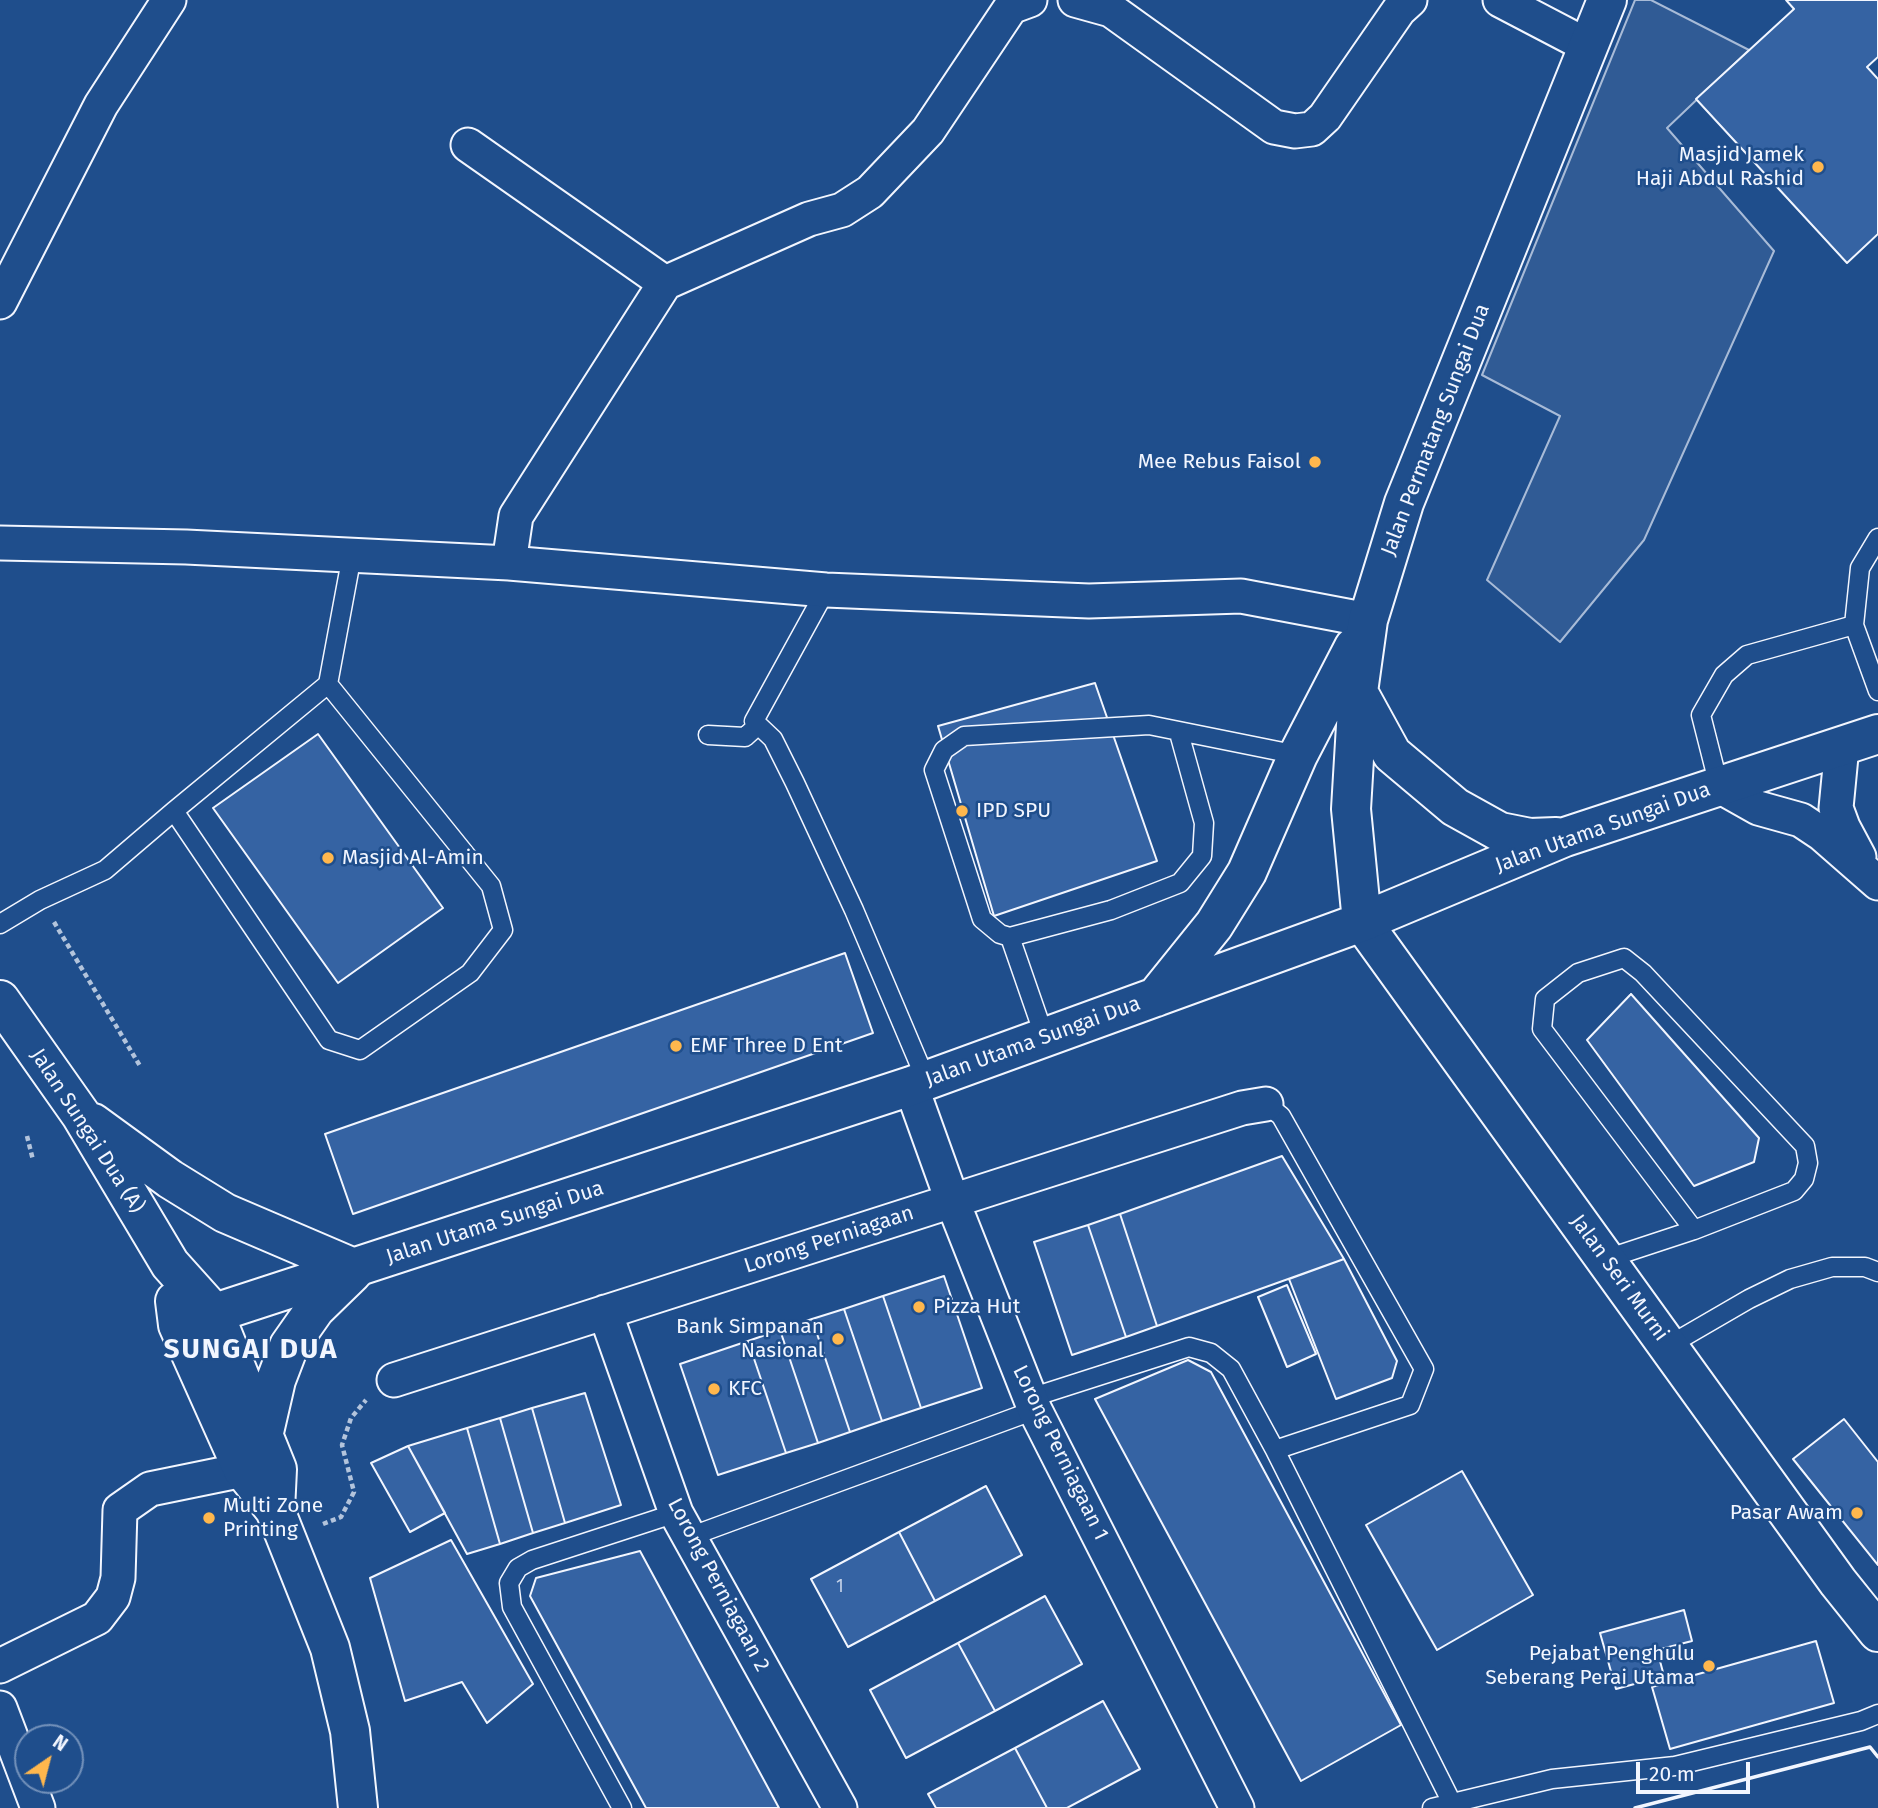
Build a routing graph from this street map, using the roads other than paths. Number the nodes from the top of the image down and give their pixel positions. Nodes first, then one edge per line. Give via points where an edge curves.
1 (169, 0) edge
2 (1030, 0) edge
3 (1075, 0) edge
4 (1410, 0) edge
5 (1500, 0) edge
6 (1607, 0) edge
7 (1588, 46) junction
8 (468, 145) dead end
9 (665, 283) junction
10 (0, 302) edge
11 (1878, 538) edge
12 (0, 543) edge
13 (352, 555) junction
14 (509, 563) junction
15 (826, 590) junction
16 (1368, 620) junction
17 (1854, 625) junction
18 (328, 684) junction
19 (1878, 691) edge
20 (1358, 692) junction
21 (756, 727) junction
22 (1179, 733) junction
23 (1878, 734) edge
24 (708, 735) dead end
25 (1842, 746) junction
26 (1298, 755) junction
27 (1719, 786) junction
28 (174, 811) junction
29 (1565, 837) junction
30 (1872, 877) edge
31 (1362, 922) junction
32 (0, 925) edge
33 (1010, 937) junction
34 (1156, 997) junction
35 (0, 1000) edge
36 (1045, 1038) junction
37 (919, 1083) junction
38 (1266, 1104) joint
39 (81, 1115) junction
40 (952, 1200) junction
41 (1694, 1230) junction
42 (1606, 1259) junction
43 (170, 1264) junction
44 (356, 1269) junction
45 (1878, 1272) edge
46 (605, 1312) junction
47 (214, 1313) junction
48 (178, 1325) junction
49 (1668, 1346) junction
50 (394, 1380) road end
51 (1032, 1404) junction
52 (264, 1432) junction
53 (1275, 1450) junction
54 (243, 1470) junction
55 (281, 1524) junction
56 (682, 1525) junction
57 (1878, 1632) edge
58 (0, 1667) edge
59 (0, 1708) edge
60 (1878, 1714) edge
61 (1452, 1803) junction
62 (38, 1808) edge
63 (358, 1808) edge
64 (622, 1808) edge
65 (840, 1808) edge
66 (1237, 1808) edge
67 (1432, 1808) edge

1 - 10 street via 101,105
2 - 9 street via 1011,7 928,131 870,192 842,210 809,219
3 - 4 street via 1111,10 1274,127 1295,131 1312,129 1325,117 1398,10
5 - 7 street
6 - 7 main road, Jalan Permatang Sungai Dua
7 - 16 main road, Jalan Permatang Sungai Dua via 1404,503
8 - 9 street
9 - 14 street via 516,516
11 - 17 lane via 1860,568
12 - 13 street
13 - 14 street
13 - 18 lane
14 - 15 street
15 - 16 street via 1089,601 1241,596
15 - 21 lane via 755,718
16 - 20 main road, Jalan Permatang Sungai Dua
16 - 26 main road
17 - 19 lane
17 - 27 lane via 1747,654 1724,675 1701,715
18 - 28 lane
18 - 28 lane via 491,886 503,930 470,973 360,1049 329,1040
20 - 29 main road via 1392,754 1455,807 1500,832 1530,838
20 - 31 main road, Jalan Permatang Sungai Dua via 1351,809
21 - 24 lane via 745,737
21 - 37 lane via 773,739 854,910
22 - 26 lane
22 - 33 lane via 1205,823 1202,856 1180,883 1111,910
22 - 33 lane via 1149,725 964,736 944,750 934,769 982,919
23 - 25 main road, Jalan Utama Sungai Dua
25 - 27 main road, Jalan Utama Sungai Dua
25 - 30 street via 1836,808
26 - 34 main road via 1247,872 1214,925
27 - 29 main road, Jalan Utama Sungai Dua
27 - 30 street via 1758,808 1801,820
28 - 32 lane via 105,870 40,900
29 - 31 main road, Jalan Utama Sungai Dua
31 - 34 main road, Jalan Utama Sungai Dua
31 - 42 main road, Jalan Seri Murni
33 - 36 lane
34 - 36 main road, Jalan Utama Sungai Dua
35 - 39 main road, Jalan Sungai Dua (A)
36 - 37 main road, Jalan Utama Sungai Dua
37 - 40 street, Lorong Perniagaan 1
37 - 44 main road, Jalan Utama Sungai Dua
38 - 40 street, Lorong Perniagaan
38 - 53 lane via 1281,1116 1423,1369 1410,1405
39 - 43 main road, Jalan Sungai Dua (A)
39 - 44 main road via 225,1213
40 - 46 street, Lorong Perniagaan
40 - 51 street, Lorong Perniagaan 1
41 - 41 lane via 1542,1029 1545,999 1578,973 1624,958 1805,1146 1804,1180 1794,1191
41 - 42 lane
42 - 49 main road, Jalan Seri Murni
43 - 47 main road, Jalan Sungai Dua (A)
43 - 48 main road, Jalan Sungai Dua (A)
44 - 47 main road, Jalan Utama Sungai Dua
44 - 52 main road via 315,1309 289,1346
45 - 49 lane via 1865,1267 1832,1267 1790,1279
46 - 50 street, Lorong Perniagaan
46 - 56 street, Lorong Perniagaan 2
47 - 48 main road, Jalan Utama Sungai Dua
47 - 52 main road, Jalan Sungai Dua (A)
48 - 54 main road, Jalan Sungai Dua (A)
49 - 57 main road, Jalan Seri Murni
51 - 53 lane via 1189,1347 1211,1353 1231,1369
51 - 56 lane
51 - 66 street, Lorong Perniagaan 1
52 - 55 main road, Jalan Sungai Dua (A) via 277,1469
53 - 61 lane
54 - 55 main road, Jalan Sungai Dua (A)
54 - 58 street via 150,1489 120,1510 113,1598 97,1618
55 - 63 main road via 330,1648 350,1731
56 - 64 lane via 532,1560 518,1568 509,1583 512,1607
56 - 65 street, Lorong Perniagaan 2
59 - 62 street
60 - 61 lane via 1675,1766 1552,1779
61 - 67 lane

